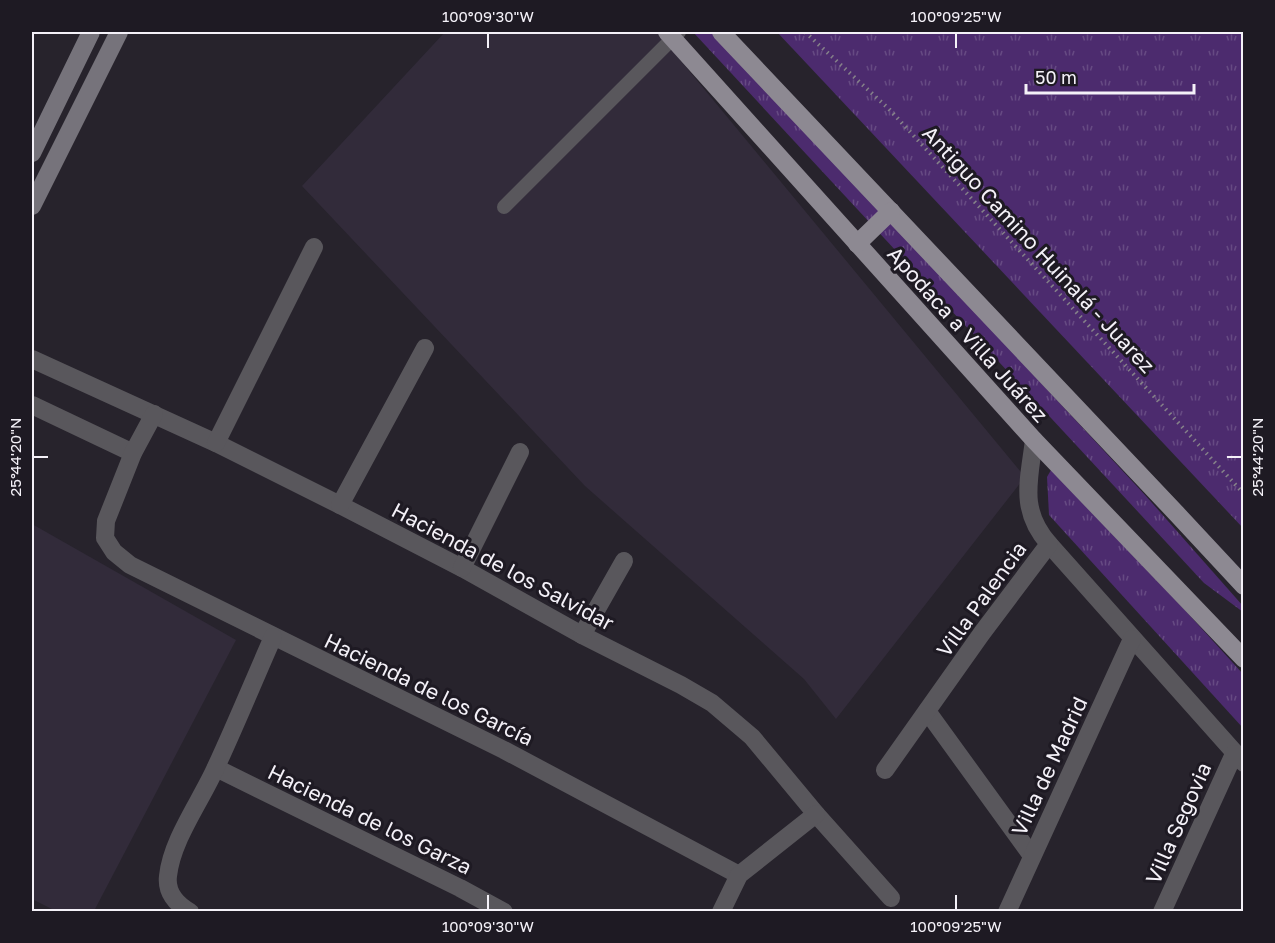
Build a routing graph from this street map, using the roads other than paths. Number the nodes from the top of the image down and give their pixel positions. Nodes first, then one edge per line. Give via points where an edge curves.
1 (91, 32) edge
2 (119, 32) edge
3 (721, 32) edge
4 (673, 34) edge
5 (32, 153) edge
6 (32, 206) edge
7 (504, 207) dead end
8 (891, 211) junction
9 (857, 244) junction
10 (314, 247) dead end
11 (424, 348) dead end
12 (32, 359) edge
13 (32, 405) edge
14 (154, 414) junction
15 (1034, 440) junction
16 (216, 443) junction
17 (520, 452) dead end
18 (133, 453) junction
19 (340, 505) junction
20 (1049, 544) junction
21 (624, 561) dead end
22 (462, 568) junction
23 (1244, 586) edge
24 (582, 635) junction
25 (273, 637) junction
26 (1132, 639) junction
27 (1244, 659) edge
28 (927, 711) junction
29 (1239, 759) edge
30 (216, 768) junction
31 (885, 770) dead end
32 (816, 814) junction
33 (1032, 856) junction
34 (739, 875) junction
35 (891, 898) dead end
36 (190, 912) edge
37 (504, 912) edge
38 (721, 912) edge
39 (1007, 912) edge
40 (1162, 912) edge

1 - 5 main road
2 - 6 main road
3 - 8 main road, Apodaca a Villa Juárez
4 - 7 lane
4 - 9 main road, Apodaca a Villa Juárez
8 - 9 main road
8 - 23 main road, Apodaca a Villa Juárez
9 - 15 main road, Apodaca a Villa Juárez
10 - 16 street
11 - 19 street
12 - 14 street, Hacienda de los Salvidar
13 - 18 street
14 - 16 street, Hacienda de los Salvidar
14 - 18 street
15 - 20 street, Villa Palencia via 1027,490 1030,512
15 - 27 main road, Apodaca a Villa Juárez
16 - 19 street, Hacienda de los Salvidar
17 - 22 street
18 - 25 street, Hacienda de los García via 106,521 105,538 114,552 130,565
19 - 22 street, Hacienda de los Salvidar
20 - 26 street
20 - 28 street, Villa Palencia
21 - 24 street
22 - 24 street, Hacienda de los Salvidar
24 - 32 street, Hacienda de los Salvidar via 712,703 752,737
25 - 30 street
25 - 34 street, Hacienda de los García via 504,750
26 - 29 street
26 - 33 street, Villa de Madrid
28 - 31 street, Villa Palencia
28 - 33 street
29 - 40 street, Villa Segovia
30 - 36 street via 173,850 167,877 169,892
30 - 37 street, Hacienda de los Garza
32 - 34 street
32 - 35 street, Hacienda de los Salvidar
33 - 39 street, Villa de Madrid
34 - 38 street

